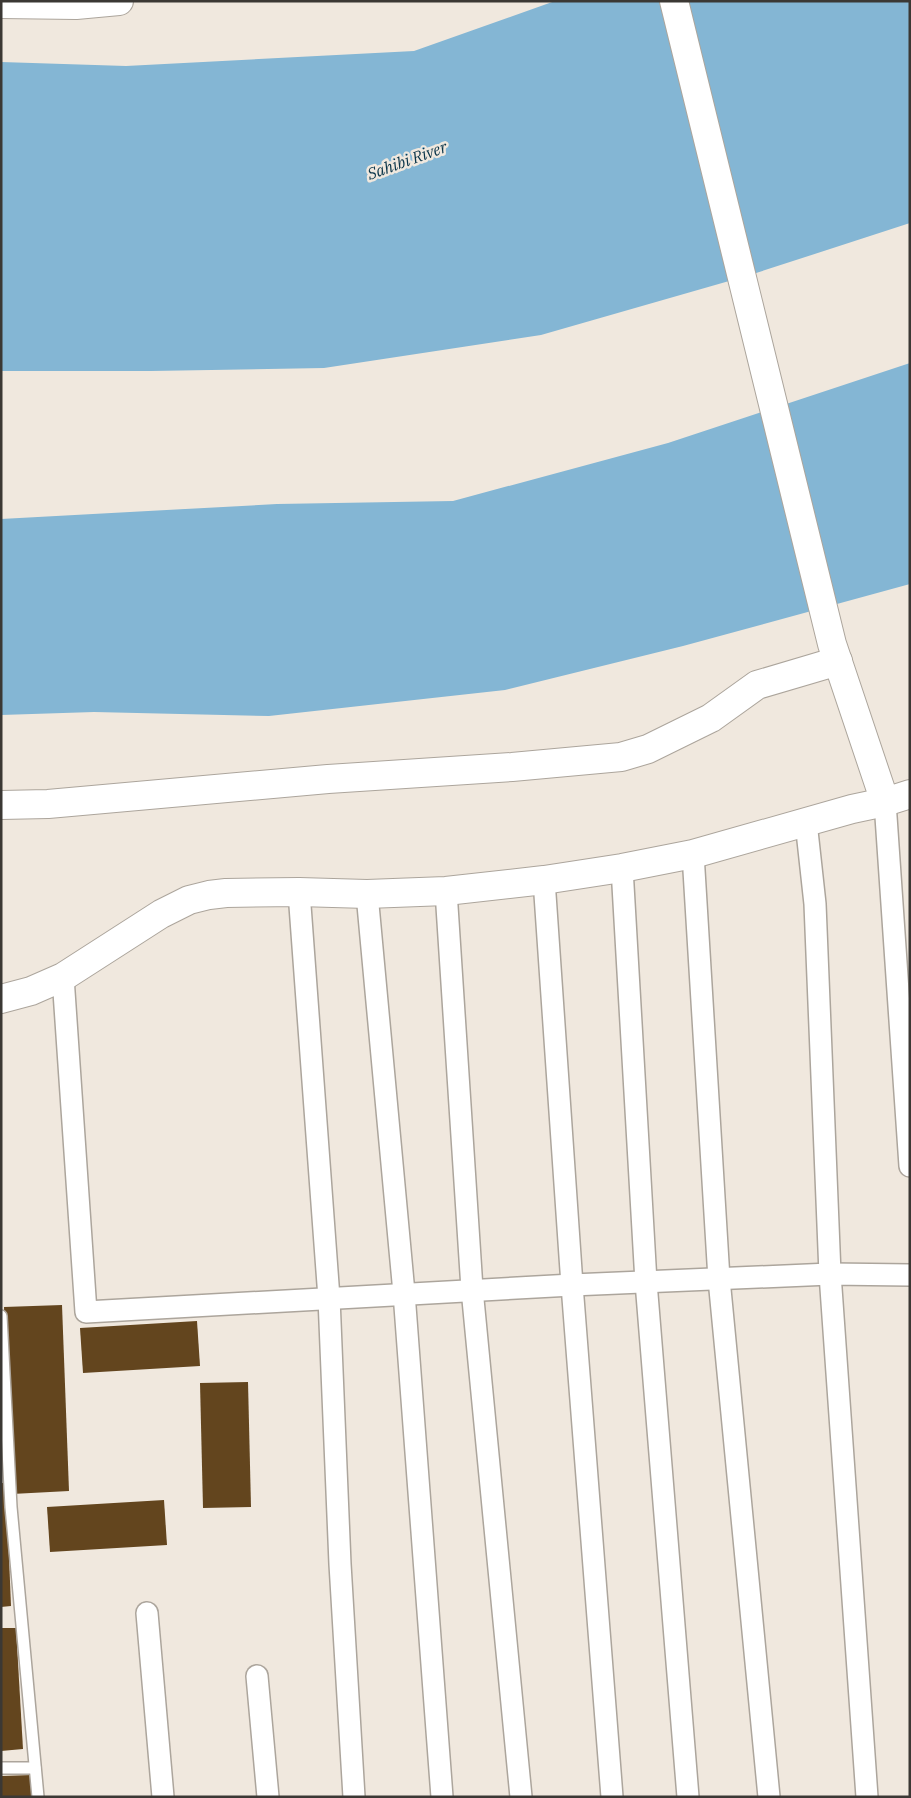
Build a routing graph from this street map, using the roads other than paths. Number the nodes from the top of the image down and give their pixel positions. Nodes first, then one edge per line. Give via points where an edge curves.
1 (119, 1) edge
2 (674, 1) edge
3 (1, 4) edge
4 (835, 653) junction
5 (897, 798) edge
6 (1, 805) edge
7 (806, 822) junction
8 (693, 854) junction
9 (622, 868) junction
10 (544, 880) junction
11 (446, 891) junction
12 (299, 892) junction
13 (366, 894) junction
14 (64, 977) junction
15 (1, 999) edge
16 (910, 1166) edge
17 (830, 1274) junction
18 (910, 1275) edge
19 (719, 1279) junction
20 (646, 1282) junction
21 (572, 1285) junction
22 (472, 1289) junction
23 (404, 1293) junction
24 (329, 1298) junction
25 (1, 1316) edge
26 (148, 1613) dead end
27 (257, 1676) dead end
28 (1, 1768) edge
29 (35, 1768) junction
30 (38, 1797) edge
31 (163, 1797) edge
32 (268, 1797) edge
33 (354, 1797) edge
34 (442, 1797) edge
35 (521, 1797) edge
36 (612, 1797) edge
37 (688, 1797) edge
38 (769, 1797) edge
39 (867, 1797) edge

1 - 3 street via 76,5
2 - 4 street
4 - 5 street
4 - 6 street via 757,686 711,718 648,749 621,757 48,804
5 - 7 street
5 - 16 street
7 - 8 street
7 - 17 street via 815,904
8 - 9 street
8 - 19 street
9 - 10 street
9 - 20 street
10 - 11 street
10 - 21 street
11 - 13 street
11 - 22 street
12 - 13 street
12 - 14 street via 226,893 189,900 161,914
12 - 24 street
13 - 23 street
14 - 15 street
14 - 24 street via 86,1312
17 - 18 street
17 - 19 street
17 - 39 street
19 - 20 street
19 - 38 street
20 - 21 street
20 - 37 street
21 - 22 street
21 - 36 street
22 - 23 street
22 - 35 street
23 - 24 street
23 - 34 street
24 - 33 street
25 - 29 lane via 11,1507
26 - 31 street
27 - 32 street
28 - 29 lane
29 - 30 lane

